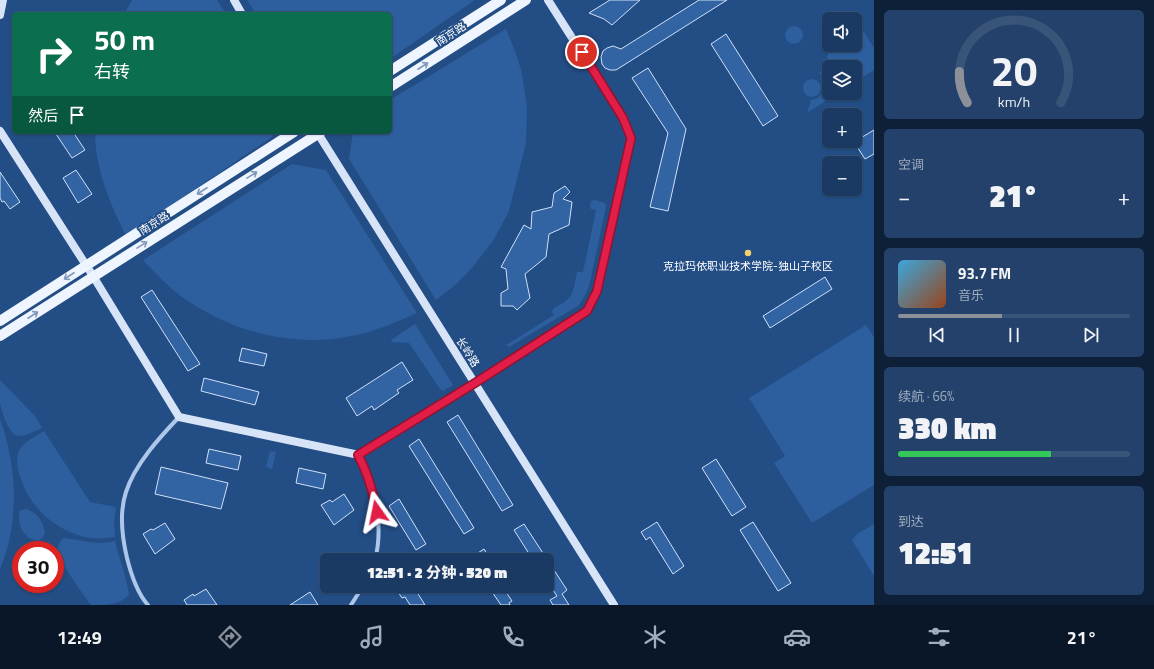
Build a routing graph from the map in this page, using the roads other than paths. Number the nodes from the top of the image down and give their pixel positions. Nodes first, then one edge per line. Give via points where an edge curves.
1 (3, 0) edge
2 (234, 0) edge
3 (500, 0) edge
4 (526, 0) edge
5 (548, 0) edge
6 (241, 12) edge
7 (0, 14) edge
8 (392, 70) edge
9 (392, 86) edge
10 (0, 131) edge
11 (291, 134) edge
12 (316, 134) edge
13 (320, 134) edge
14 (86, 265) junction
15 (93, 276) junction
16 (0, 321) edge
17 (0, 336) edge
18 (475, 383) junction
19 (179, 417) junction
20 (358, 455) junction
21 (376, 553) edge
22 (359, 593) edge
23 (148, 605) edge
24 (351, 605) edge
25 (614, 605) edge

1 - 7 street
2 - 6 street
3 - 8 main road, 南京路
9 -> 4 main road, 南京路
5 - 18 street via 623,118 631,138 597,291 587,311
10 - 14 street
11 -> 14 main road, 南京路
15 -> 12 main road, 南京路
13 - 18 street, 长岭路
14 - 15 street
14 -> 16 main road, 南京路
17 -> 15 main road, 南京路
15 - 19 street
18 - 20 street
18 - 25 street, 长岭路
19 - 20 street
19 - 23 street via 161,436 134,474 126,491 122,510 124,544 129,566 135,584
20 - 21 street via 372,488 377,512 379,538
22 - 24 street

